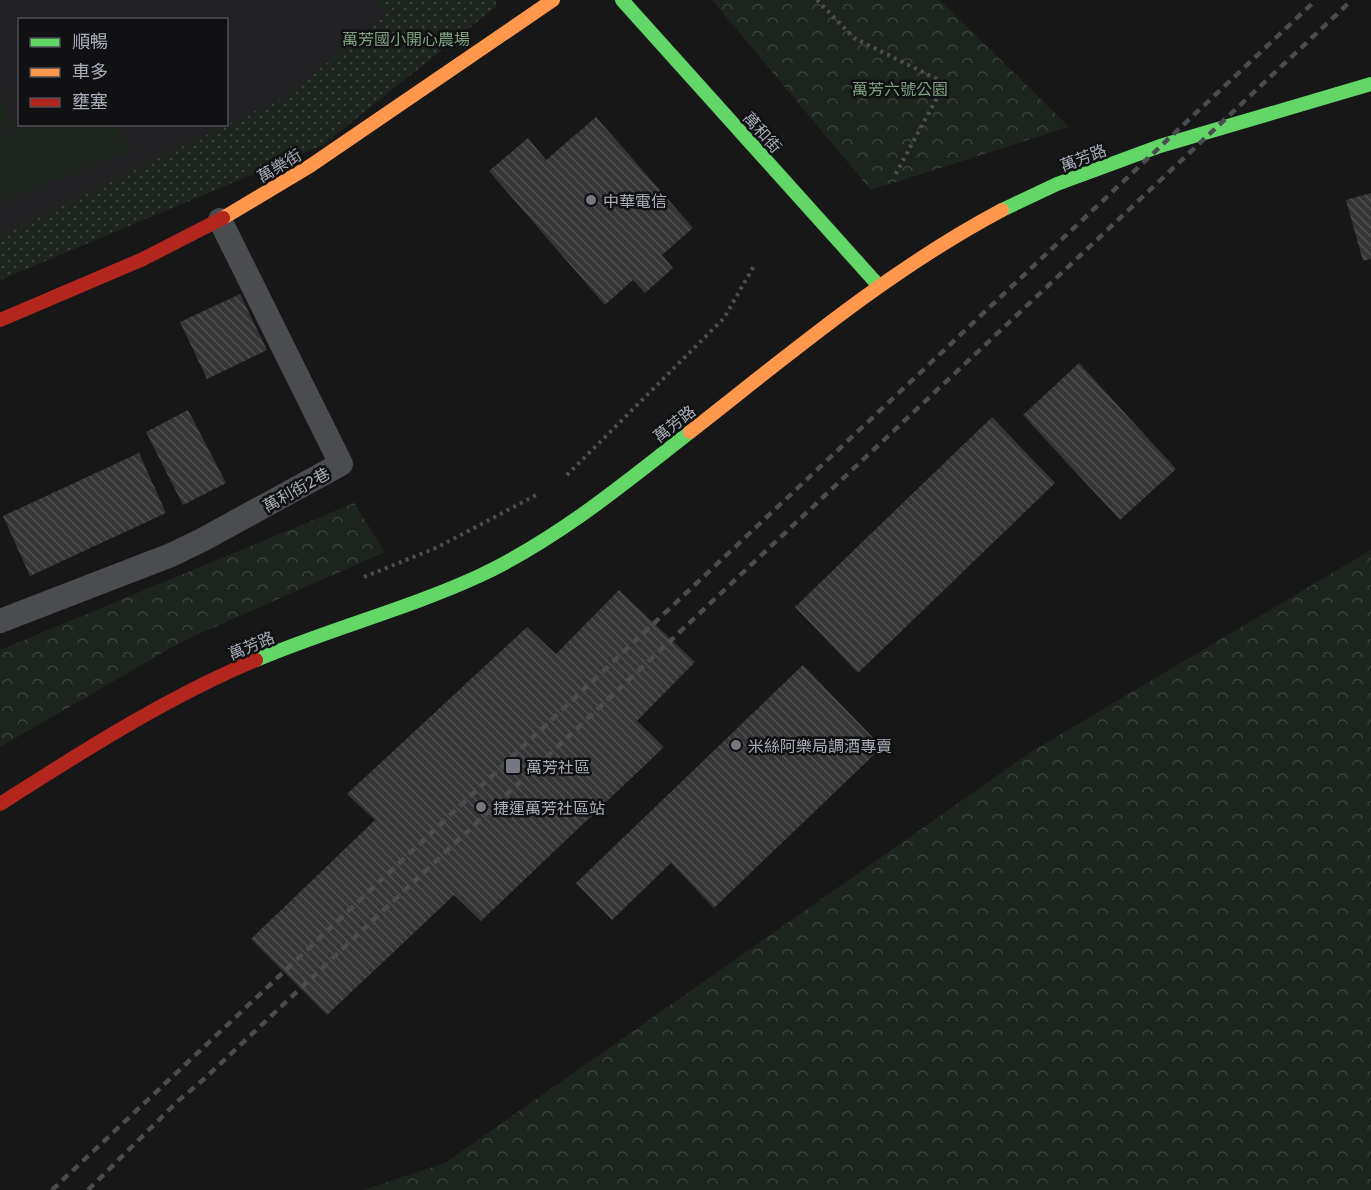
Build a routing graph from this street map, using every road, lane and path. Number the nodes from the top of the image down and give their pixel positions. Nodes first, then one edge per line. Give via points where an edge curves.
1 (553, 0) edge
2 (622, 0) edge
3 (817, 0) edge
4 (1371, 84) edge
5 (894, 177) dead end
6 (220, 220) junction
7 (754, 266) dead end
8 (879, 285) junction
9 (0, 320) edge
10 (565, 476) dead end
11 (547, 490) dead end
12 (362, 577) dead end
13 (0, 621) edge
14 (0, 804) edge

1 - 6 street, 萬樂街 via 310,166
2 - 8 street, 萬和街
3 - 5 path via 854,38 945,83
4 - 8 street, 萬芳路 via 1147,151 1028,196 962,231
6 - 9 street, 萬樂街
6 - 13 lane, 萬利街2巷 via 341,464 171,555
7 - 10 path via 724,318
8 - 14 street, 萬芳路 via 623,484 507,561 447,589 214,678 97,742
11 - 12 path via 438,547

